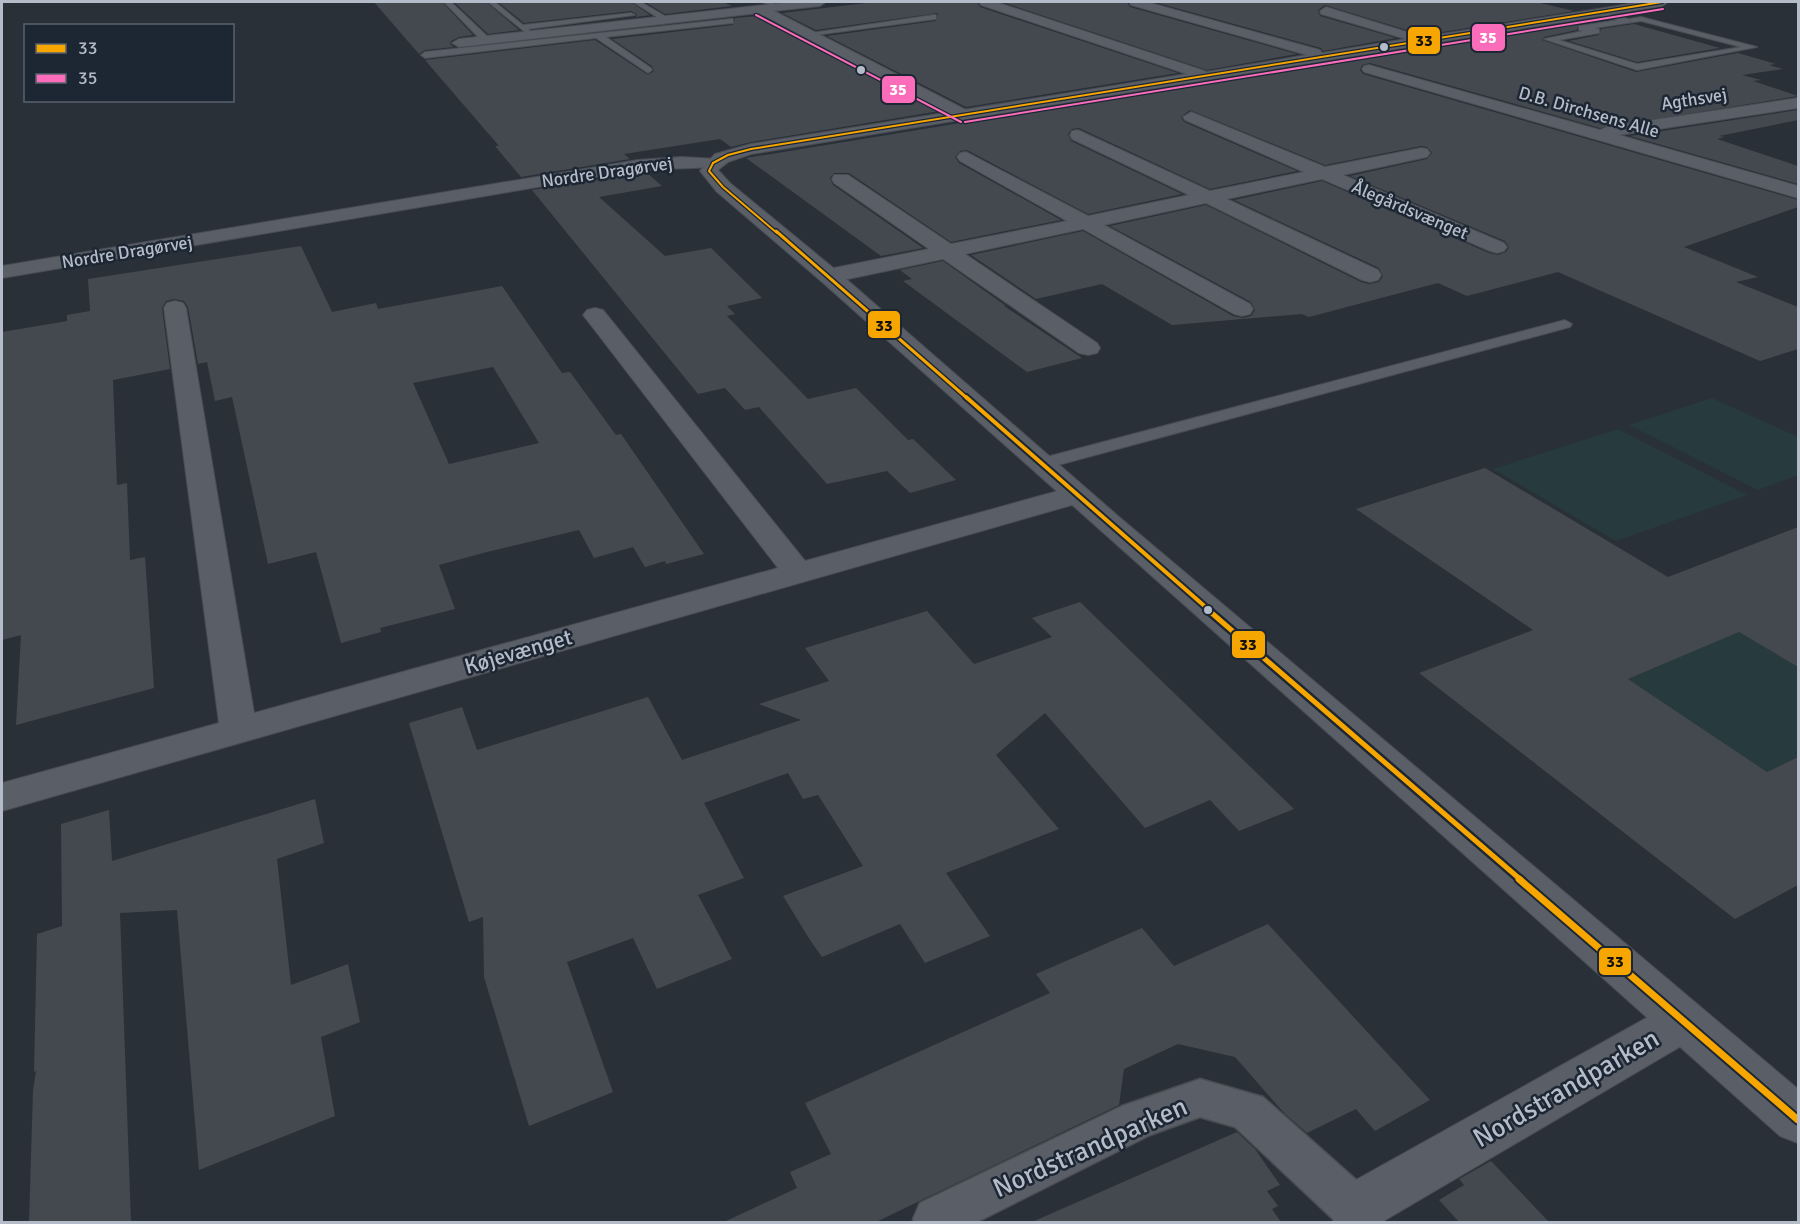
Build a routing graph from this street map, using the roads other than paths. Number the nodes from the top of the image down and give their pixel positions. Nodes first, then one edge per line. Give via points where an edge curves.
1 (447, 2) edge
2 (491, 2) edge
3 (637, 2) edge
4 (820, 2) edge
5 (985, 2) edge
6 (1135, 2) edge
7 (1662, 2) edge
8 (767, 5) edge
9 (617, 6) dead end
10 (1326, 11) dead end
11 (1595, 12) junction
12 (933, 17) dead end
13 (636, 19) junction
14 (666, 19) junction
15 (730, 21) dead end
16 (1629, 21) junction
17 (526, 31) junction
18 (808, 34) junction
19 (597, 35) junction
20 (486, 40) junction
21 (1424, 40) junction
22 (459, 43) dead end
23 (425, 55) dead end
24 (1325, 56) junction
25 (1369, 69) dead end
26 (648, 70) dead end
27 (1204, 76) junction
28 (1798, 103) edge
29 (964, 115) junction
30 (1191, 117) dead end
31 (1596, 134) junction
32 (1078, 135) dead end
33 (1421, 153) dead end
34 (966, 157) dead end
35 (713, 163) junction
36 (1322, 174) junction
37 (841, 179) dead end
38 (1798, 192) edge
39 (1208, 198) junction
40 (1087, 223) junction
41 (1497, 247) dead end
42 (945, 252) junction
43 (2, 272) edge
44 (1370, 275) dead end
45 (829, 276) junction
46 (175, 308) dead end
47 (1242, 309) dead end
48 (595, 315) dead end
49 (1565, 324) dead end
50 (1088, 348) dead end
51 (1041, 464) junction
52 (1076, 495) junction
53 (797, 572) junction
54 (238, 730) junction
55 (2, 796) edge
56 (1683, 1021) junction
57 (1798, 1120) edge
58 (1358, 1216) edge
59 (936, 1219) dead end

1 - 20 lane
2 - 17 lane
3 - 14 lane
4 - 8 street
5 - 27 street
6 - 24 street
7 - 11 street, Nordre Dragørvej
8 - 14 street
8 - 18 street
9 - 13 lane
10 - 21 street, Nordre Dragørvej
11 - 16 lane
11 - 21 street, Nordre Dragørvej
12 - 18 lane
13 - 14 street
13 - 17 street
15 - 19 lane
16 - 16 lane via 1641,19 1754,47 1637,66 1548,39 1596,31 1582,28
17 - 20 street
18 - 29 street
19 - 23 lane
19 - 26 lane
20 - 22 street
21 - 24 street, Nordre Dragørvej
24 - 27 street, Nordre Dragørvej
25 - 31 street, D.B. Dirchsens Alle
27 - 29 street, Nordre Dragørvej
28 - 31 street, Agthsvej
29 - 35 street, Nordre Dragørvej via 751,149
30 - 36 street, Ålegårdsvænget
31 - 38 street, D.B. Dirchsens Alle
32 - 39 street
33 - 36 street, Ålegårdsvænget
34 - 40 street
35 - 43 street, Nordre Dragørvej via 638,165
35 - 45 street via 709,171 723,187
36 - 39 street, Ålegårdsvænget
36 - 41 street, Ålegårdsvænget
37 - 42 street
39 - 40 street, Ålegårdsvænget
39 - 44 street
40 - 42 street, Ålegårdsvænget
40 - 47 street
42 - 45 street, Ålegårdsvænget
42 - 50 street
45 - 51 street
46 - 54 street
48 - 53 street
49 - 51 lane
51 - 52 street
52 - 53 street, Køjevænget
52 - 56 street
53 - 54 street, Køjevænget
54 - 55 street, Køjevænget
56 - 57 street
56 - 58 street, Nordstrandparken
58 - 59 street, Nordstrandparken via 1248,1111 1200,1098 1137,1120

